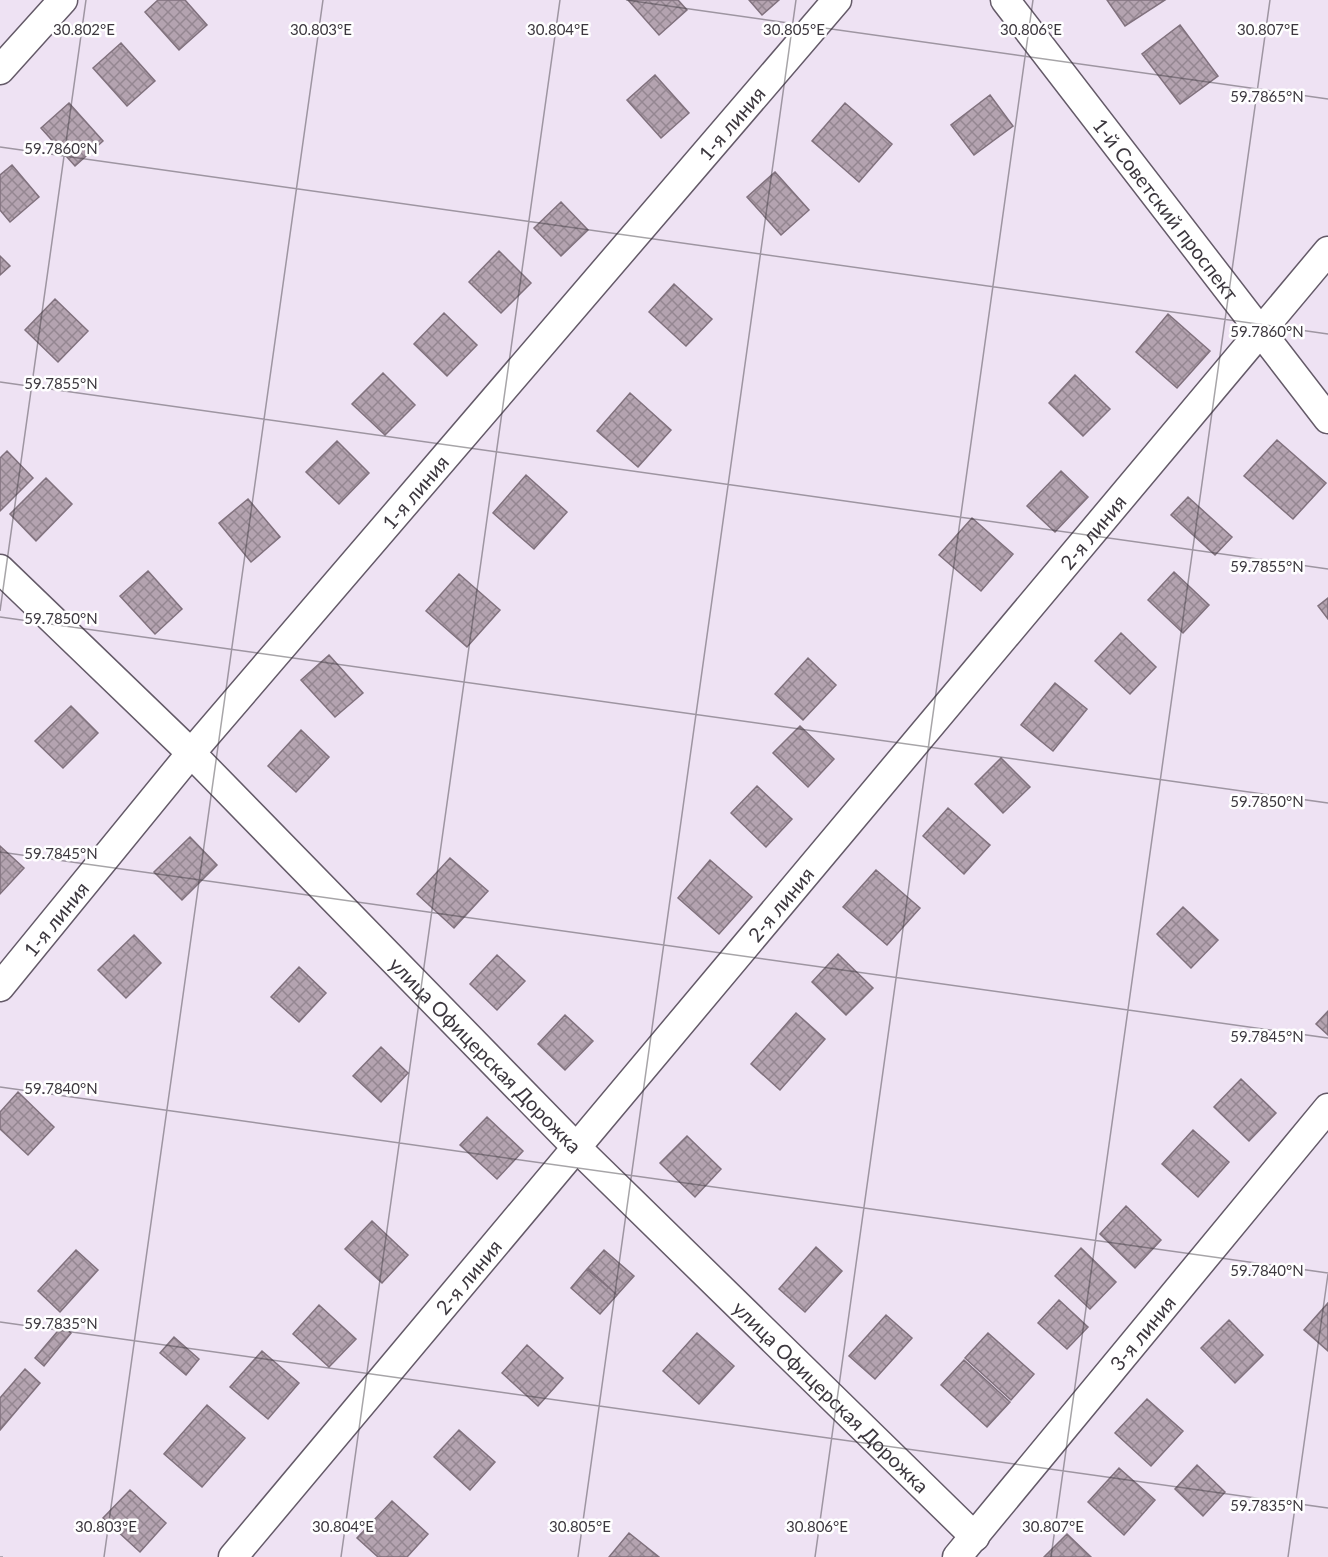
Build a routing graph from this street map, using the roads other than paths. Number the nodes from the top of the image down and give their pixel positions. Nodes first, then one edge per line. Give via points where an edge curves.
1 (63, 0) edge
2 (837, 0) edge
3 (1005, 0) edge
4 (0, 70) edge
5 (1328, 251) edge
6 (1260, 331) junction
7 (1328, 419) edge
8 (0, 569) edge
9 (191, 753) junction
10 (0, 987) edge
11 (1328, 1108) edge
12 (576, 1147) junction
13 (966, 1547) edge
14 (233, 1557) edge

1 - 4 street
2 - 9 street, 1-я линия
3 - 6 street, 1-й Советский проспект
5 - 6 street, 2-я линия
6 - 7 street, 1-й Советский проспект
6 - 12 street, 2-я линия
8 - 9 street, улица Офицерская Дорожка
9 - 10 street, 1-я линия
9 - 12 street, улица Офицерская Дорожка
11 - 13 street, 3-я линия
12 - 13 street, улица Офицерская Дорожка
12 - 14 street, 2-я линия

